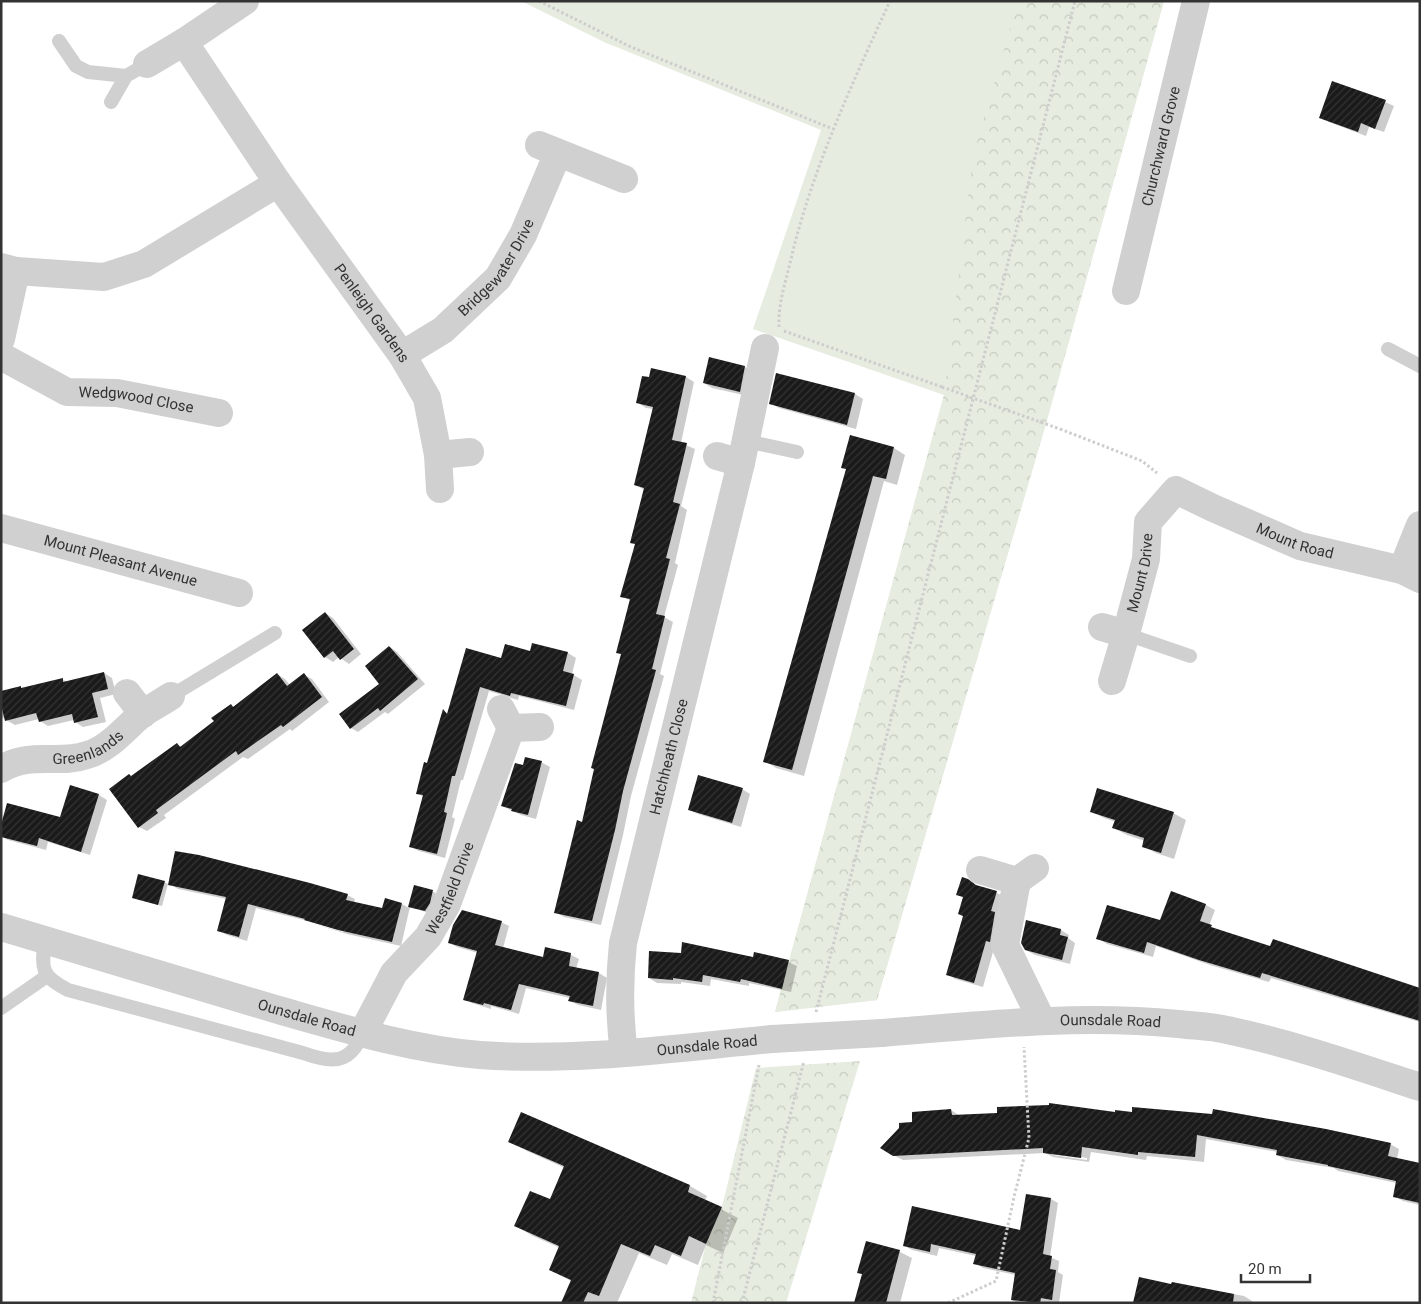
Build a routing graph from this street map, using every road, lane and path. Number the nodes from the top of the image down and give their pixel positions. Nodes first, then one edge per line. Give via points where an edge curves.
1 (245, 1) edge
2 (540, 1) edge
3 (890, 1) edge
4 (1075, 1) edge
5 (1196, 1) edge
6 (59, 41) dead end
7 (184, 42) junction
8 (137, 70) junction
9 (111, 102) dead end
10 (833, 129) junction
11 (624, 179) dead end
12 (278, 183) junction
13 (9, 269) edge
14 (1126, 291) dead end
15 (1, 339) edge
16 (766, 348) dead end
17 (1388, 349) dead end
18 (402, 355) junction
19 (1, 356) edge
20 (1420, 366) edge
21 (219, 413) dead end
22 (470, 452) dead end
23 (797, 452) dead end
24 (735, 453) junction
25 (438, 455) junction
26 (440, 490) dead end
27 (1176, 490) junction
28 (1420, 525) edge
29 (1, 528) edge
30 (1411, 575) edge
31 (239, 593) dead end
32 (1114, 630) junction
33 (275, 633) dead end
34 (1190, 656) dead end
35 (1112, 681) dead end
36 (172, 696) joint
37 (540, 726) dead end
38 (1, 770) edge
39 (980, 870) dead end
40 (1, 927) edge
41 (45, 940) junction
42 (47, 976) junction
43 (4, 1002) edge
44 (816, 1014) dead end
45 (1033, 1021) junction
46 (362, 1034) junction
47 (766, 1050) junction
48 (806, 1052) dead end
49 (624, 1053) junction
50 (1420, 1087) edge
51 (713, 1303) edge
52 (742, 1303) edge
53 (948, 1303) edge

1 - 7 street
2 - 10 path via 632,48
3 - 10 path
4 - 44 path
5 - 14 street, Churchward Grove
6 - 8 lane via 76,66 88,72
7 - 8 street
7 - 12 street, Penleigh Gardens
8 - 9 lane
10 - 27 path, bridge via 797,232 778,312 779,330 1142,461
11 - 18 street, Bridgewater Drive via 548,149 523,235 498,278 443,330
12 - 13 street via 144,264 104,277
12 - 18 street, Penleigh Gardens
13 - 15 street
16 - 24 street, Hatchheath Close
17 - 20 lane
18 - 25 street, Penleigh Gardens via 428,398
19 - 21 street, Wedgwood Close via 67,392 117,393
22 - 25 street
23 - 24 lane
24 - 49 street, Hatchheath Close via 623,943 619,1021
25 - 26 street, Penleigh Gardens
27 - 30 street, Mount Road via 1300,546
27 - 32 street, Mount Drive via 1148,522 1146,559
28 - 30 street
29 - 31 street, Mount Pleasant Avenue
32 - 34 lane
32 - 35 street, Mount Drive
33 - 36 lane
36 - 38 street, Greenlands via 135,704 103,747 87,755 67,759 34,758 9,764
37 - 46 street, Westfield Drive via 506,719 447,904 428,937 394,973
39 - 45 street via 1026,875 1005,945
40 - 41 street, Ounsdale Road
41 - 42 lane via 43,956
41 - 46 street, Ounsdale Road
42 - 43 lane
42 - 46 lane via 68,990 322,1060 346,1056 356,1048
45 - 47 street, Ounsdale Road, bridge via 882,1033
45 - 50 street, Ounsdale Road via 1123,1020 1226,1029 1316,1053
45 - 53 path via 1029,1138 996,1280
46 - 49 street, Ounsdale Road via 479,1055 531,1057
47 - 49 street, Ounsdale Road
47 - 51 path
48 - 52 path

